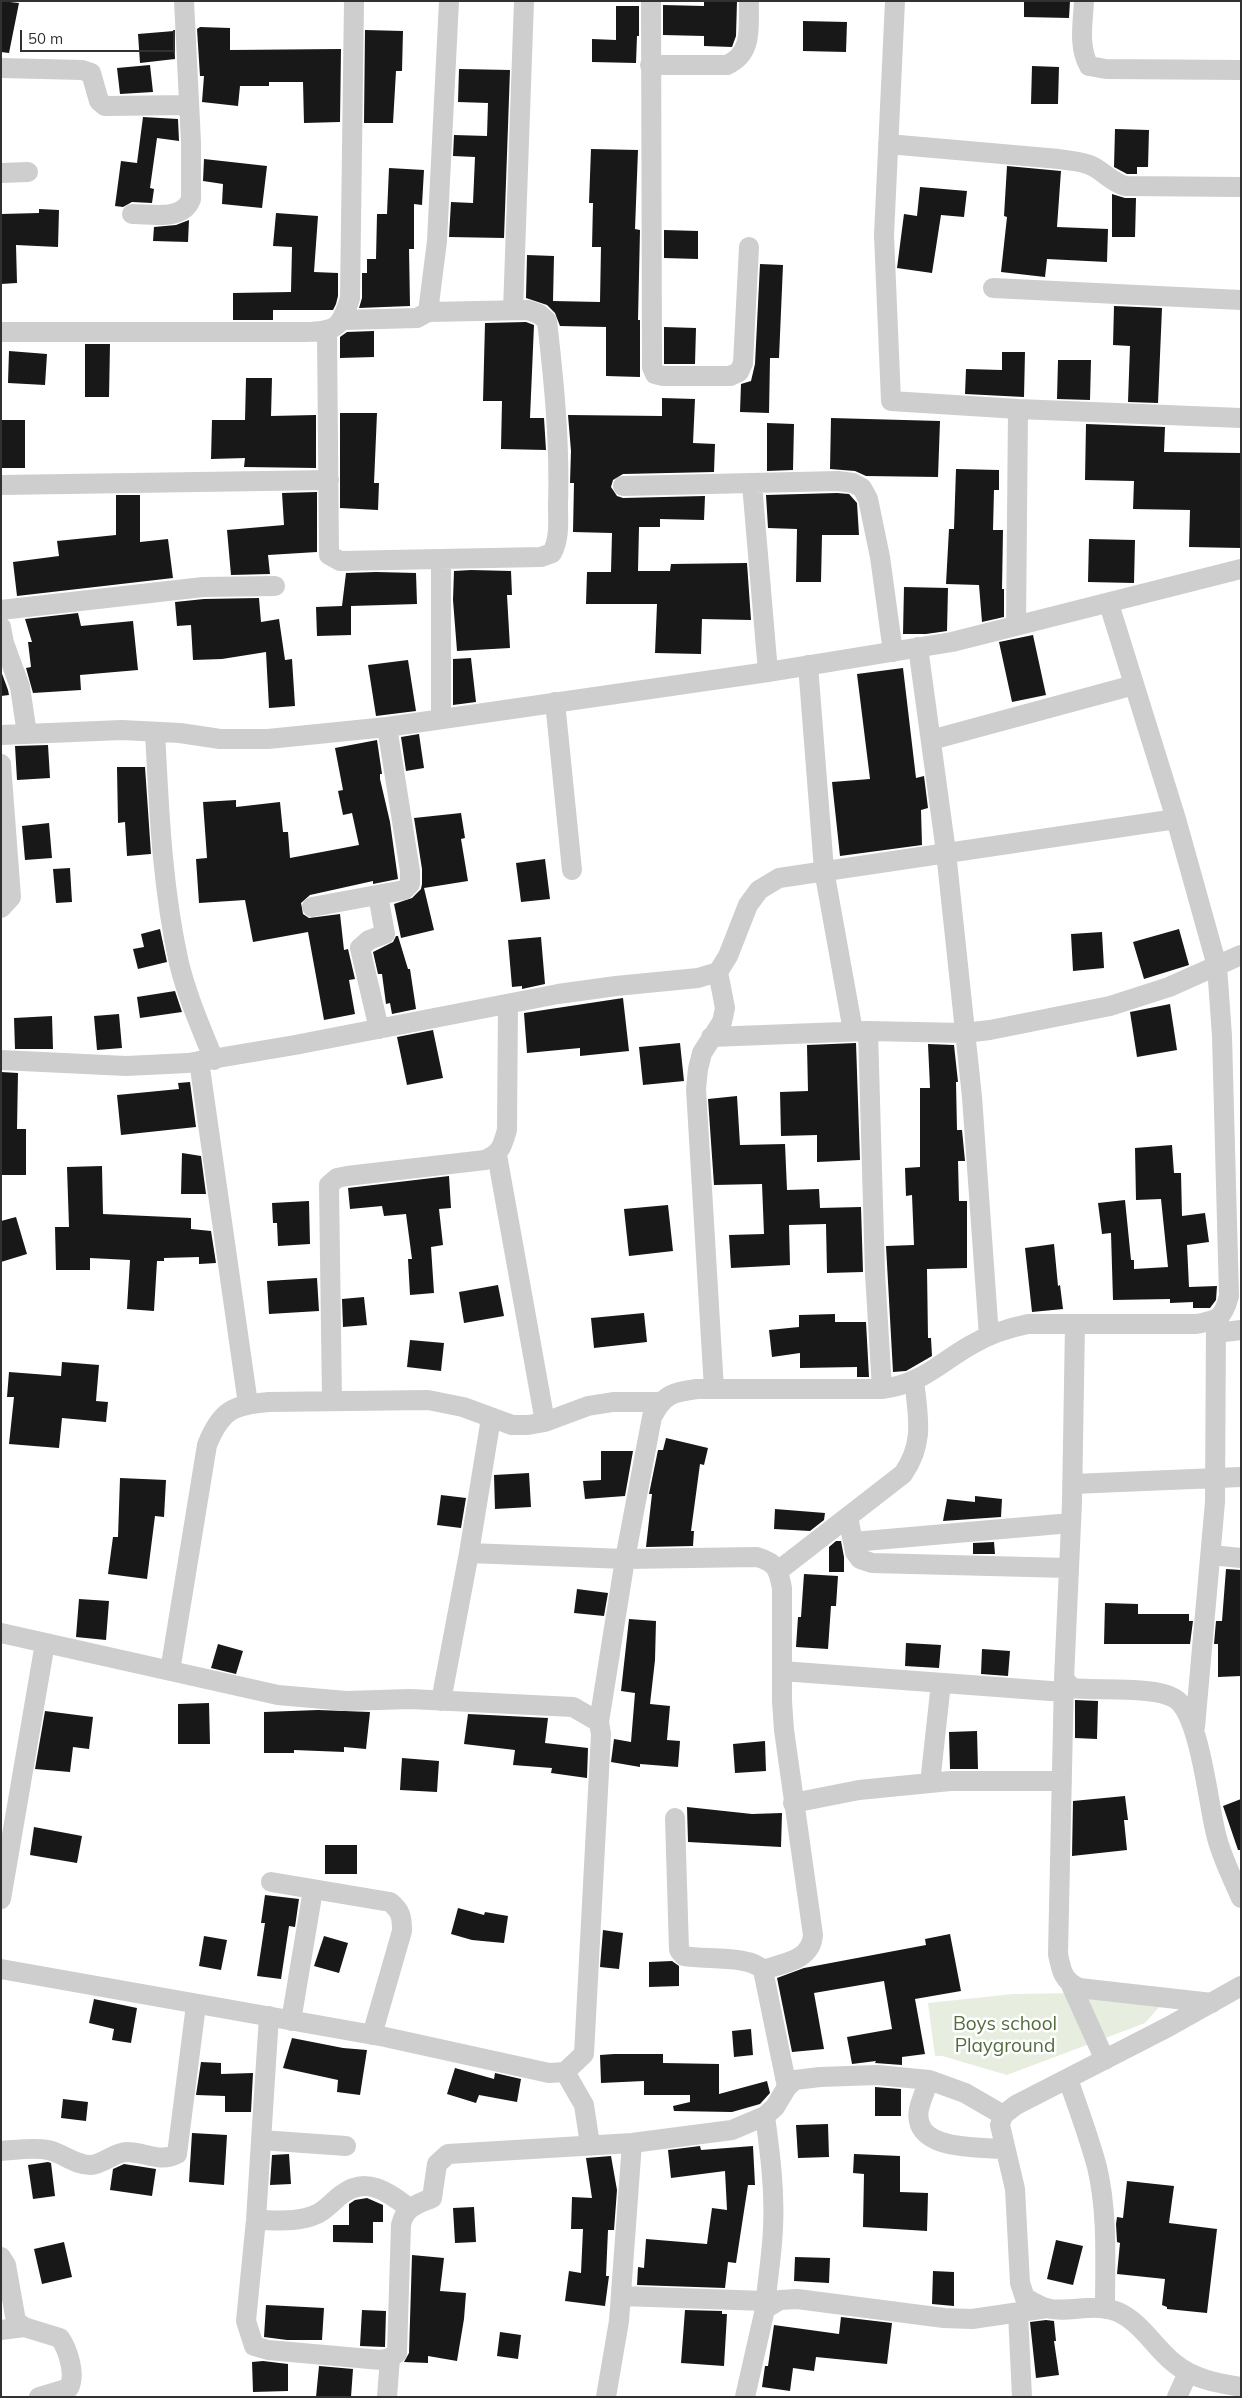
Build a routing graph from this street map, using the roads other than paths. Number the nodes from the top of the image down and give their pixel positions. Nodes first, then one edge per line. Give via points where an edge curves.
1 (184, 1) edge
2 (354, 1) edge
3 (449, 1) edge
4 (524, 1) edge
5 (651, 1) edge
6 (749, 1) edge
7 (895, 1) edge
8 (1084, 1) edge
9 (650, 65) junction
10 (1, 68) edge
11 (1241, 70) edge
12 (189, 105) junction
13 (888, 144) junction
14 (28, 172) dead end
15 (1, 173) edge
16 (1241, 187) edge
17 (132, 214) dead end
18 (749, 247) dead end
19 (993, 288) dead end
20 (1241, 300) edge
21 (513, 310) junction
22 (428, 312) junction
23 (335, 326) junction
24 (1, 332) edge
25 (1018, 409) junction
26 (1241, 418) edge
27 (329, 480) junction
28 (752, 484) junction
29 (1, 485) edge
30 (623, 486) dead end
31 (441, 559) junction
32 (1241, 569) edge
33 (275, 586) dead end
34 (1109, 604) junction
35 (1, 610) edge
36 (1016, 626) junction
37 (1, 627) edge
38 (918, 647) junction
39 (893, 652) junction
40 (808, 666) junction
41 (768, 672) junction
42 (1134, 685) junction
43 (556, 702) junction
44 (440, 719) junction
45 (387, 727) junction
46 (155, 732) junction
47 (27, 734) junction
48 (1, 735) edge
49 (930, 740) junction
50 (1, 764) edge
51 (1176, 819) junction
52 (946, 852) junction
53 (572, 870) dead end
54 (824, 870) junction
55 (378, 895) junction
56 (312, 906) dead end
57 (1, 908) edge
58 (1241, 956) edge
59 (1217, 966) junction
60 (718, 972) junction
61 (508, 1004) junction
62 (379, 1029) junction
63 (860, 1031) junction
64 (964, 1033) junction
65 (711, 1037) junction
66 (1, 1060) edge
67 (206, 1060) junction
68 (1232, 1097) edge
69 (496, 1155) junction
70 (1076, 1324) junction
71 (1216, 1326) junction
72 (1241, 1330) edge
73 (988, 1336) junction
74 (914, 1380) junction
75 (714, 1389) junction
76 (882, 1389) junction
77 (332, 1401) junction
78 (660, 1402) junction
79 (248, 1404) junction
80 (491, 1418) junction
81 (544, 1422) junction
82 (1241, 1477) edge
83 (1215, 1478) junction
84 (1073, 1484) junction
85 (848, 1517) junction
86 (1071, 1523) junction
87 (853, 1542) junction
88 (469, 1553) junction
89 (1211, 1555) junction
90 (1241, 1558) edge
91 (625, 1559) junction
92 (1068, 1568) junction
93 (778, 1571) junction
94 (1, 1633) edge
95 (45, 1643) junction
96 (170, 1670) junction
97 (782, 1671) junction
98 (941, 1683) junction
99 (1064, 1686) junction
100 (440, 1701) junction
101 (599, 1722) junction
102 (1194, 1729) junction
103 (1062, 1781) junction
104 (930, 1783) junction
105 (793, 1803) junction
106 (674, 1818) dead end
107 (271, 1882) dead end
108 (313, 1890) junction
109 (1241, 1898) edge
110 (1, 1899) edge
111 (1, 1969) edge
112 (763, 1970) junction
113 (1071, 1985) junction
114 (1241, 1986) edge
115 (1212, 2003) junction
116 (196, 2005) junction
117 (269, 2016) junction
118 (291, 2021) junction
119 (372, 2035) junction
120 (1105, 2060) junction
121 (565, 2072) junction
122 (1068, 2079) junction
123 (929, 2080) junction
124 (787, 2087) junction
125 (1003, 2115) junction
126 (765, 2116) junction
127 (261, 2140) junction
128 (632, 2143) junction
129 (590, 2144) junction
130 (346, 2146) dead end
131 (1005, 2149) junction
132 (1, 2151) edge
133 (409, 2208) junction
134 (256, 2220) junction
135 (1, 2257) edge
136 (621, 2296) junction
137 (765, 2305) junction
138 (1047, 2308) junction
139 (1105, 2309) junction
140 (1018, 2313) junction
141 (24, 2327) junction
142 (1, 2330) edge
143 (390, 2358) junction
144 (1188, 2373) junction
145 (1241, 2388) edge
146 (69, 2392) edge
147 (34, 2396) edge
148 (387, 2397) edge
149 (606, 2397) edge
150 (745, 2397) edge
151 (1022, 2397) edge
152 (1177, 2397) edge

1 - 12 street
2 - 23 street via 350,298
3 - 22 street via 437,241
4 - 21 street
5 - 9 street
6 - 9 street via 746,50 738,60 727,65
7 - 13 street
8 - 11 street via 1082,43 1083,55 1089,66 1106,70
9 - 18 street via 652,367 655,374 730,376 739,372
10 - 12 street via 91,73 104,106
12 - 17 street via 191,198 188,206 173,214
13 - 16 street via 1080,163 1094,167 1125,186
13 - 25 street via 884,235 891,401
14 - 15 street
19 - 20 street
21 - 22 street
21 - 31 street via 528,310 547,321 556,403 557,543 552,553 541,557
22 - 23 street via 417,318
23 - 24 street
23 - 27 street
25 - 26 street
25 - 36 street
27 - 29 street
27 - 31 street via 329,554 340,561
28 - 30 street
28 - 39 street via 838,482 853,483 862,488 872,514
28 - 41 street
31 - 44 street
32 - 34 street
33 - 35 street via 203,587
34 - 36 street
34 - 42 street
36 - 38 street
37 - 47 street via 20,687
38 - 39 street
38 - 49 street
39 - 40 street
40 - 41 street
40 - 54 street
41 - 43 street
42 - 49 street
42 - 51 street
43 - 44 street
43 - 53 street
44 - 45 street
45 - 46 street via 268,739 220,739
45 - 55 street via 411,879 404,890
46 - 47 street via 122,730
46 - 67 street via 160,826 171,917 179,964
47 - 48 street
49 - 52 street
50 - 57 street via 11,897
51 - 52 street
51 - 59 street
52 - 54 street
52 - 64 street
54 - 60 street via 779,878 759,890 748,905 728,956
54 - 63 street
55 - 56 street
55 - 62 street via 385,934 369,940 360,948
58 - 59 street
59 - 64 street via 1169,987 1110,1006
59 - 68 street via 1222,1036
60 - 61 street via 698,978 616,986
60 - 65 street via 725,1008 722,1022
61 - 62 street
61 - 69 street via 507,1130
62 - 67 street
63 - 64 street
63 - 65 street
63 - 76 street
64 - 73 street via 972,1097
65 - 75 street via 702,1053 696,1089
66 - 67 street via 126,1066
67 - 79 street
68 - 71 street via 1229,1296
69 - 77 street via 485,1160 347,1176 337,1178 329,1185
69 - 81 street
70 - 71 street
70 - 73 street via 1028,1324
70 - 84 street
71 - 72 street
71 - 83 street
73 - 74 street
74 - 76 street
74 - 85 street via 919,1428 913,1460 903,1474
75 - 76 street
75 - 78 street via 675,1392
77 - 79 street
77 - 80 street via 428,1400 464,1407
78 - 81 street via 613,1402 588,1406
78 - 91 street via 652,1417
79 - 96 street via 231,1409 220,1419 207,1445
80 - 81 street via 512,1424
80 - 88 street
82 - 83 street
83 - 84 street
83 - 89 street
84 - 86 street
85 - 87 street
85 - 93 street
86 - 87 street
86 - 92 street
87 - 92 street via 860,1559 872,1563
88 - 91 street
88 - 100 street
89 - 90 street
89 - 102 street
91 - 93 street via 757,1557 770,1561
91 - 101 street
92 - 99 street
93 - 97 street via 782,1588
94 - 95 street
95 - 96 street
95 - 110 street
96 - 100 street via 278,1695 346,1701
97 - 98 street
97 - 105 street via 782,1711
98 - 99 street
98 - 104 street
99 - 102 street via 1174,1697 1187,1709
99 - 103 street
100 - 101 street via 573,1707
101 - 121 street via 601,1734 584,2054
102 - 109 street via 1216,1836
103 - 104 street
103 - 113 street via 1058,1954 1061,1970
104 - 105 street via 860,1790
105 - 112 street via 812,1946 798,1958
106 - 112 street via 679,1950 684,1956 756,1964
107 - 108 street
108 - 118 street
108 - 119 street via 390,1902 399,1909 402,1931
111 - 116 street
112 - 124 street
113 - 115 street
113 - 120 street
114 - 115 street
115 - 120 street
116 - 117 street
116 - 132 street via 177,2154 160,2158 128,2152 93,2165 69,2160 49,2150
117 - 118 street
117 - 127 street
118 - 119 street
119 - 121 street via 549,2073
120 - 122 street
121 - 129 street via 584,2105
122 - 125 street
122 - 139 street via 1089,2141 1102,2195 1106,2248
123 - 124 street via 877,2075 820,2077 795,2080
123 - 125 street via 957,2089
123 - 131 street via 919,2111 924,2134 946,2143
124 - 126 street via 775,2107
125 - 131 street via 1000,2126
126 - 128 street via 732,2130
126 - 137 street via 773,2202
127 - 130 street
127 - 134 street
128 - 129 street
128 - 136 street
129 - 133 street via 448,2154 437,2164 432,2198
131 - 138 street via 1015,2188 1020,2283 1025,2298
133 - 134 street via 384,2189 366,2186 349,2189 319,2214 306,2218
133 - 143 street via 403,2214 401,2225 397,2353
134 - 143 street via 246,2322 254,2346 278,2351 381,2360
135 - 141 street via 6,2265 14,2315
136 - 137 street
136 - 149 street
137 - 140 street via 797,2299 944,2318
137 - 150 street
138 - 139 street
138 - 140 street
139 - 144 street via 1117,2312 1136,2324 1173,2363
140 - 151 street
141 - 142 street
141 - 146 street via 60,2338 68,2356 72,2381
143 - 148 street
144 - 145 street via 1209,2382
144 - 152 street
146 - 147 street

